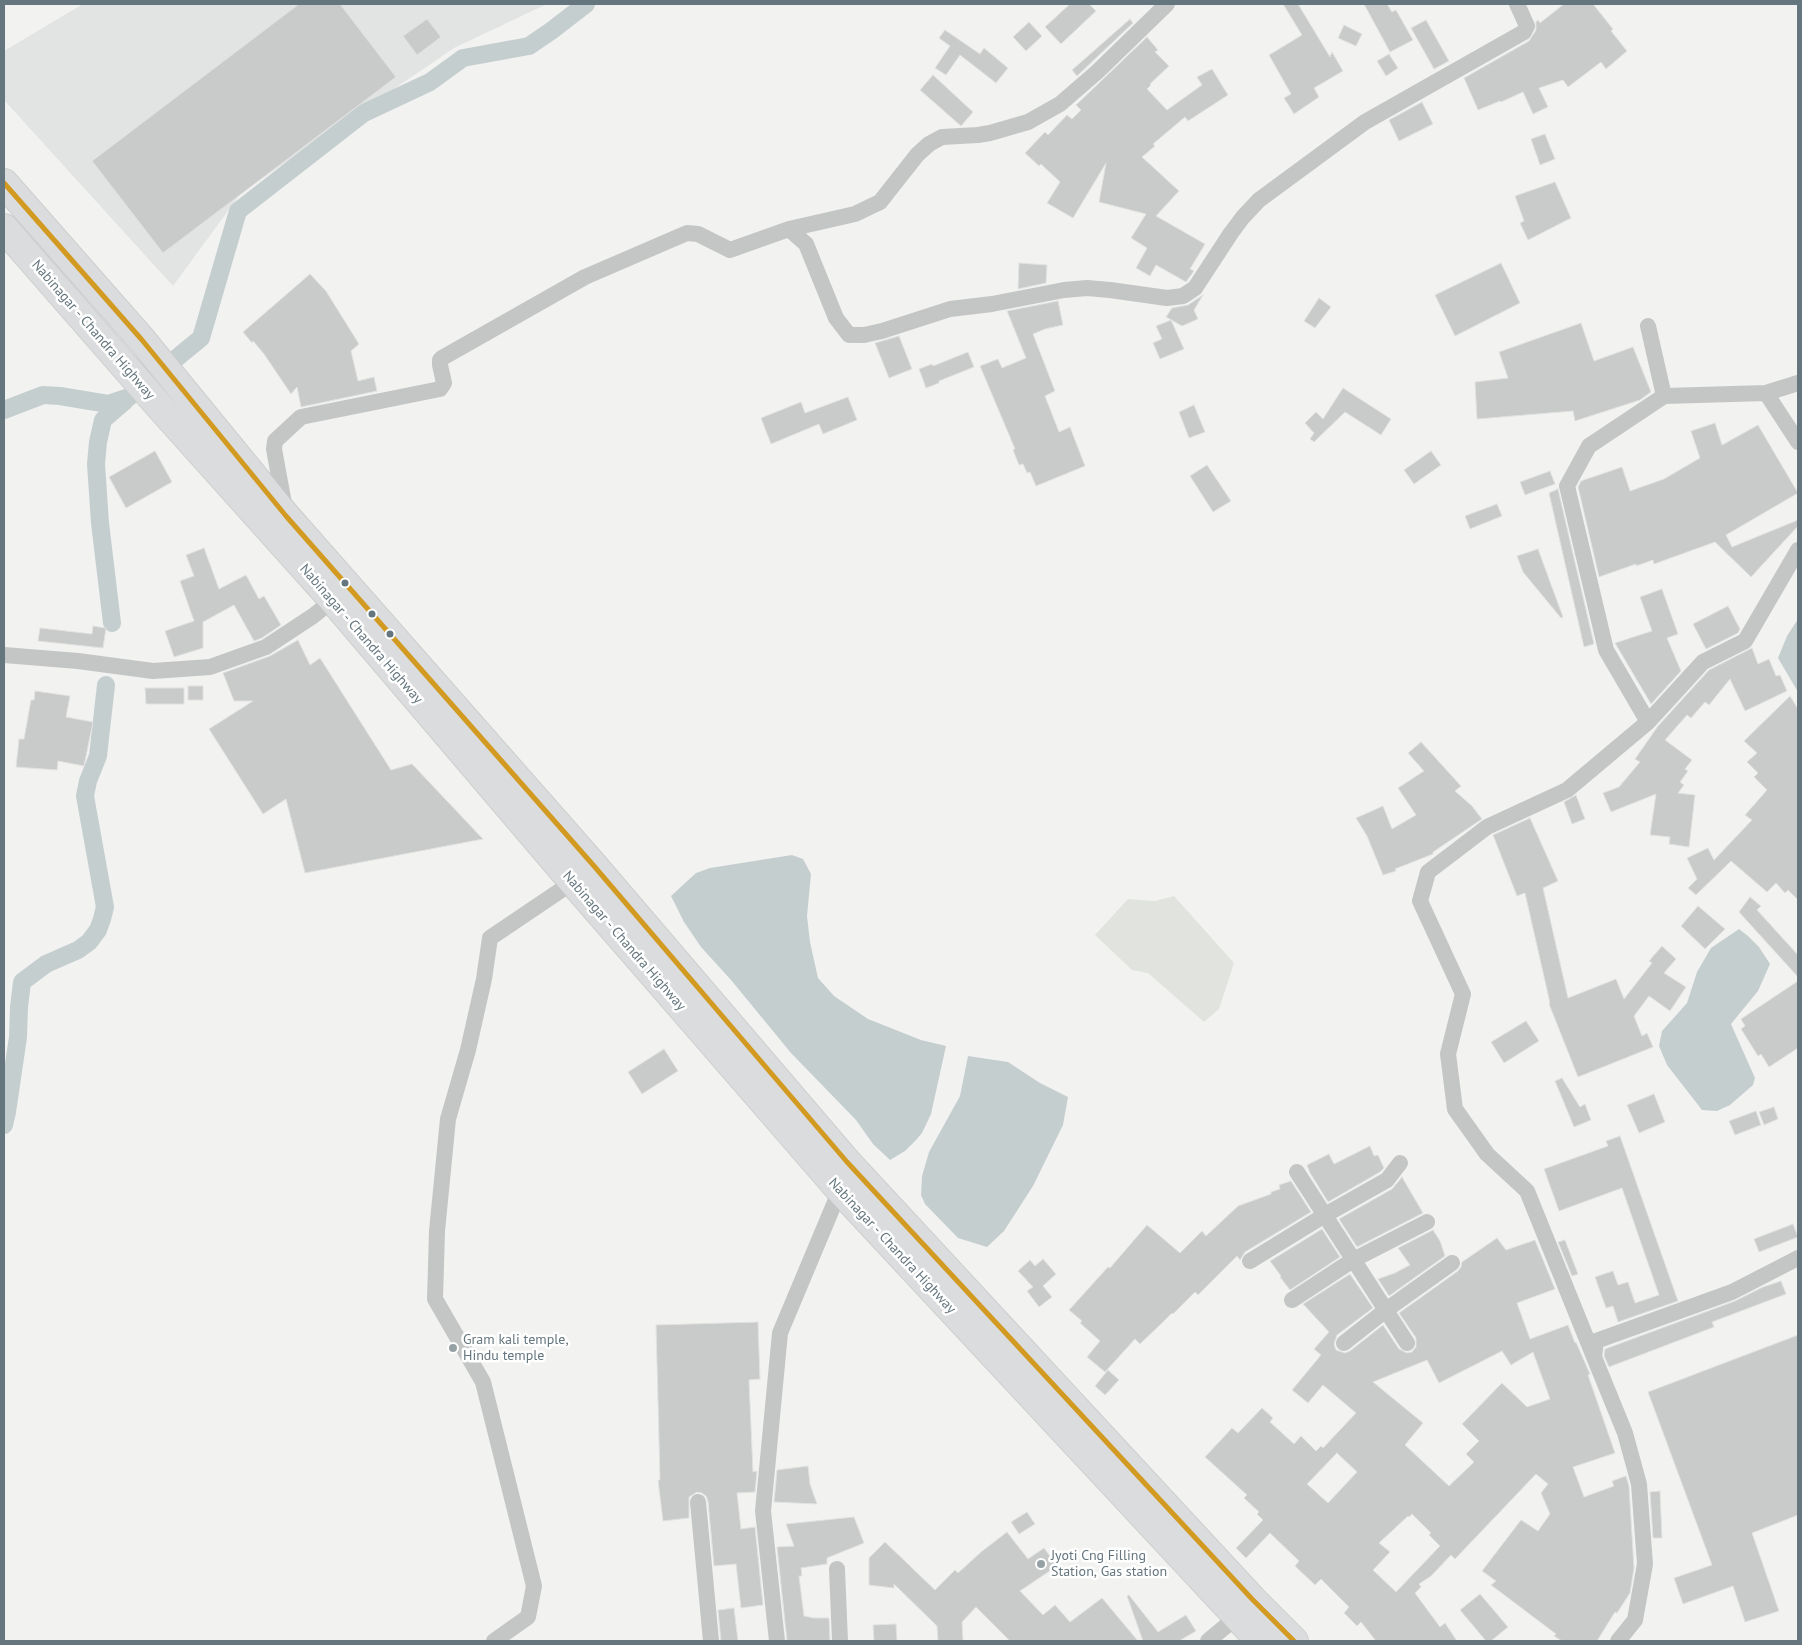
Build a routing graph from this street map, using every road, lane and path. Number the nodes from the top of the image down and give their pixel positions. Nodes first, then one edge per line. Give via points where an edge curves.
1 (1167, 4) edge
2 (1516, 4) edge
3 (4, 183) edge
4 (4, 228) edge
5 (789, 229) junction
6 (1648, 326) dead end
7 (1798, 383) edge
8 (1766, 393) junction
9 (1664, 396) junction
10 (1798, 442) edge
11 (286, 516) junction
12 (1798, 550) edge
13 (333, 600) junction
14 (4, 655) edge
15 (1648, 722) junction
16 (521, 802) junction
17 (573, 882) junction
18 (1400, 1163) dead end
19 (1297, 1172) dead end
20 (840, 1190) junction
21 (1325, 1215) junction
22 (1427, 1222) dead end
23 (1798, 1258) edge
24 (1353, 1260) junction
25 (1250, 1261) dead end
26 (1452, 1263) dead end
27 (1292, 1300) dead end
28 (1386, 1310) junction
29 (1344, 1343) dead end
30 (1407, 1343) dead end
31 (1594, 1357) junction
32 (698, 1502) dead end
33 (837, 1569) dead end
34 (1238, 1616) junction
35 (494, 1641) edge
36 (711, 1641) edge
37 (777, 1641) edge
38 (840, 1641) edge
39 (1208, 1641) edge
40 (1260, 1641) edge
41 (1294, 1641) edge
42 (1618, 1641) edge

1 - 5 street via 1060,104 1028,122 990,133 942,137 917,155 880,202 851,215
2 - 5 street via 1527,26 1524,32 1365,122 1259,200 1231,233 1195,288 1183,296 1167,298 1087,288 1064,290 950,309 882,331 849,335 836,318 806,244
3 - 11 highway, Nabinagar - Chandra Highway via 142,340
4 - 13 highway, Nabinagar - Chandra Highway
5 - 11 street via 730,250 698,234 687,233 585,277 442,358 440,365 444,383 440,390 301,417 275,441
6 - 9 street
7 - 8 street
8 - 9 street
8 - 10 street
9 - 15 street via 1589,446 1567,486 1606,650
11 - 16 highway, Nabinagar - Chandra Highway
12 - 15 street via 1745,641 1703,662
13 - 14 street via 266,647 210,666 153,672
13 - 16 highway, Nabinagar - Chandra Highway
15 - 31 street via 1567,790 1487,826 1428,872 1420,901 1463,994 1448,1054 1455,1109 1487,1154 1527,1192
16 - 17 highway, Nabinagar - Chandra Highway
16 - 41 highway, Nabinagar - Chandra Highway via 594,866 847,1162
17 - 20 highway, Nabinagar - Chandra Highway
17 - 35 street via 490,938 470,1041 448,1119 437,1231 435,1299 483,1382 534,1586 528,1617
18 - 21 street via 1387,1180
19 - 21 street
20 - 34 highway, Nabinagar - Chandra Highway
20 - 37 street via 780,1333 763,1511
21 - 24 street
21 - 25 street
22 - 24 street
23 - 31 street via 1732,1292 1596,1342
24 - 27 street
24 - 28 street
26 - 28 street
28 - 29 street
28 - 30 street
31 - 42 street via 1625,1433 1639,1484 1645,1564 1635,1620
32 - 36 street
33 - 38 street
34 - 39 street
34 - 40 highway, Nabinagar - Chandra Highway

